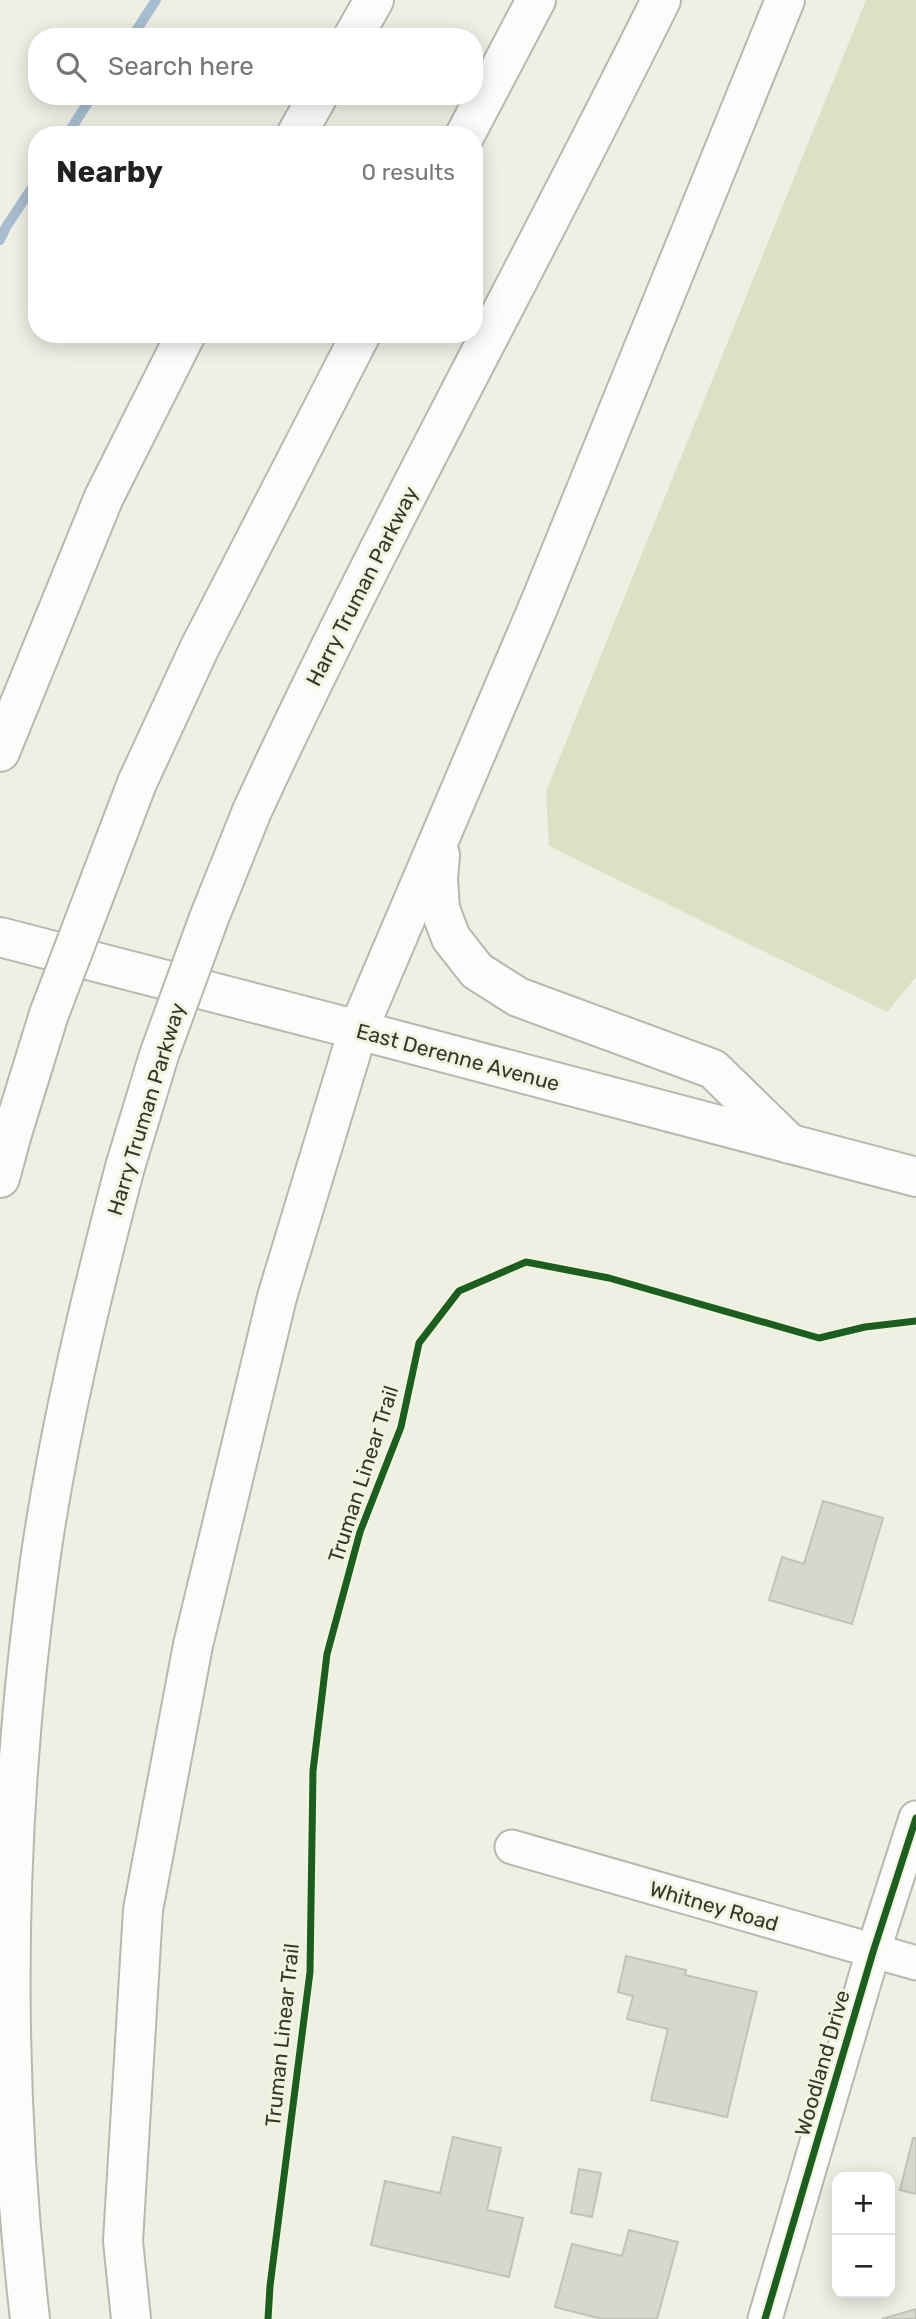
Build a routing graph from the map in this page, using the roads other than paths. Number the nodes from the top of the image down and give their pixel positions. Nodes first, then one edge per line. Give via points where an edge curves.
1 (374, 0) edge
2 (536, 0) edge
3 (661, 0) edge
4 (785, 0) edge
5 (358, 28) edge
6 (483, 101) edge
7 (313, 105) edge
8 (481, 105) edge
9 (301, 126) edge
10 (470, 126) edge
11 (181, 343) edge
12 (356, 343) edge
13 (0, 752) edge
14 (442, 833) junction
15 (0, 937) edge
16 (358, 1030) junction
17 (790, 1144) junction
18 (916, 1177) edge
19 (0, 1178) edge
20 (916, 1818) edge
21 (512, 1847) dead end
22 (873, 1952) junction
23 (916, 1963) edge
24 (30, 2319) edge
25 (131, 2319) edge
26 (765, 2319) edge

1 - 5 main road
2 - 6 main road
3 - 24 main road, Harry Truman Parkway, bridge via 352,603 252,811 159,1055 125,1167 64,1420 23,1700 11,1974 13,2114
4 - 14 main road
7 - 9 main road
8 - 10 main road
11 - 13 main road via 104,497
12 - 19 main road, bridge via 199,649 138,783 49,1014
14 - 16 main road
14 - 17 main road via 440,909 451,938 477,971 518,997 713,1069
15 - 16 main road, East Derenne Avenue
16 - 17 main road, East Derenne Avenue
16 - 25 main road via 274,1310 193,1645 143,1910 123,2241
17 - 18 main road, East Derenne Avenue
20 - 22 street, Woodland Drive
21 - 22 street, Whitney Road
22 - 23 street, Whitney Road
22 - 26 street, Woodland Drive

